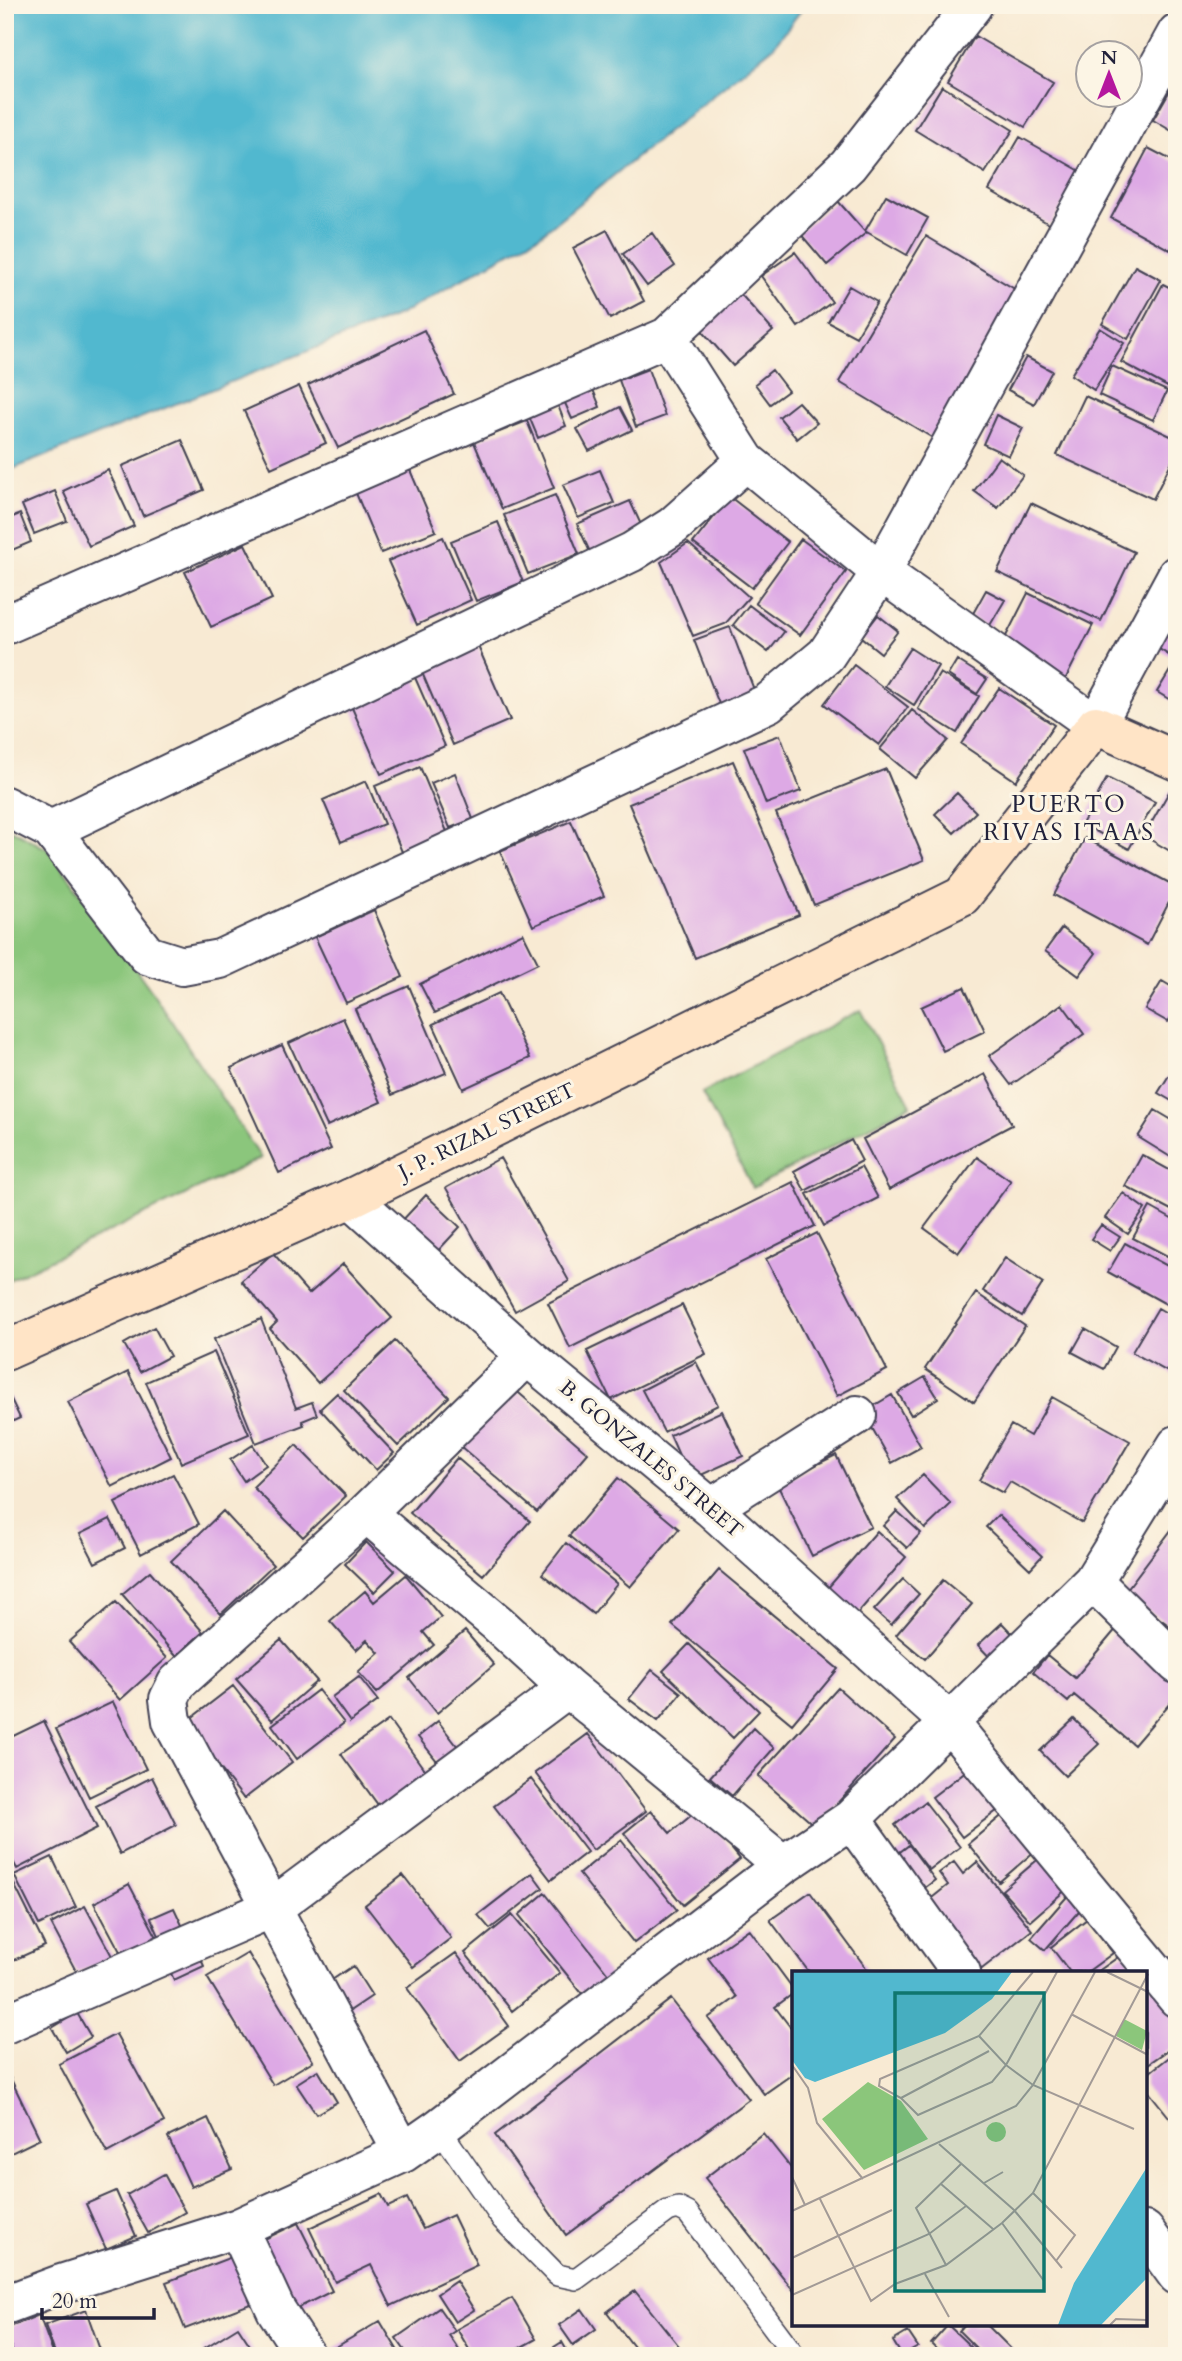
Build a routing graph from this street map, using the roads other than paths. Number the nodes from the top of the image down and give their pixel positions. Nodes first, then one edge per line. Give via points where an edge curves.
1 (973, 5) edge
2 (1177, 33) edge
3 (667, 337) junction
4 (746, 461) junction
5 (881, 572) junction
6 (1177, 575) edge
7 (5, 625) edge
8 (1096, 725) junction
9 (1177, 761) edge
10 (5, 806) edge
11 (51, 830) junction
12 (351, 1198) junction
13 (5, 1352) edge
14 (527, 1356) junction
15 (857, 1415) dead end
16 (1177, 1445) edge
17 (711, 1508) junction
18 (366, 1513) junction
19 (1093, 1581) junction
20 (1177, 1664) edge
21 (568, 1688) junction
22 (949, 1722) junction
23 (851, 1819) junction
24 (783, 1865) junction
25 (272, 1908) junction
26 (960, 1971) edge
27 (1177, 1998) edge
28 (5, 2024) edge
29 (439, 2128) junction
30 (403, 2153) junction
31 (238, 2228) junction
32 (1147, 2234) edge
33 (1177, 2275) edge
34 (5, 2305) edge
35 (306, 2356) edge
36 (795, 2356) edge

1 - 3 street via 848,165
2 - 5 street
3 - 4 street
3 - 7 street
4 - 5 street
4 - 11 street via 673,526 632,552
5 - 8 street
5 - 11 street via 826,655 768,703 220,959 182,966 146,955
6 - 8 street
8 - 9 street
8 - 12 street, J. P. RIZAL STREET via 961,896
10 - 11 street
12 - 13 street, J. P. RIZAL STREET
12 - 14 street, B. GONZALES STREET
14 - 17 street, B. GONZALES STREET
14 - 18 street
15 - 17 street
16 - 19 street
17 - 22 street, B. GONZALES STREET
18 - 21 street
18 - 25 street via 177,1683 169,1699 172,1721
19 - 20 street
19 - 22 street
21 - 24 street
21 - 25 street
22 - 23 street
22 - 27 street, B. GONZALES STREET
23 - 24 street
23 - 26 street
24 - 29 street
25 - 28 street
25 - 30 street
29 - 30 street
29 - 36 lane via 502,2220 557,2275 576,2279 668,2211 678,2208 688,2213
30 - 31 street
31 - 34 street
31 - 35 street via 276,2310
32 - 33 street

